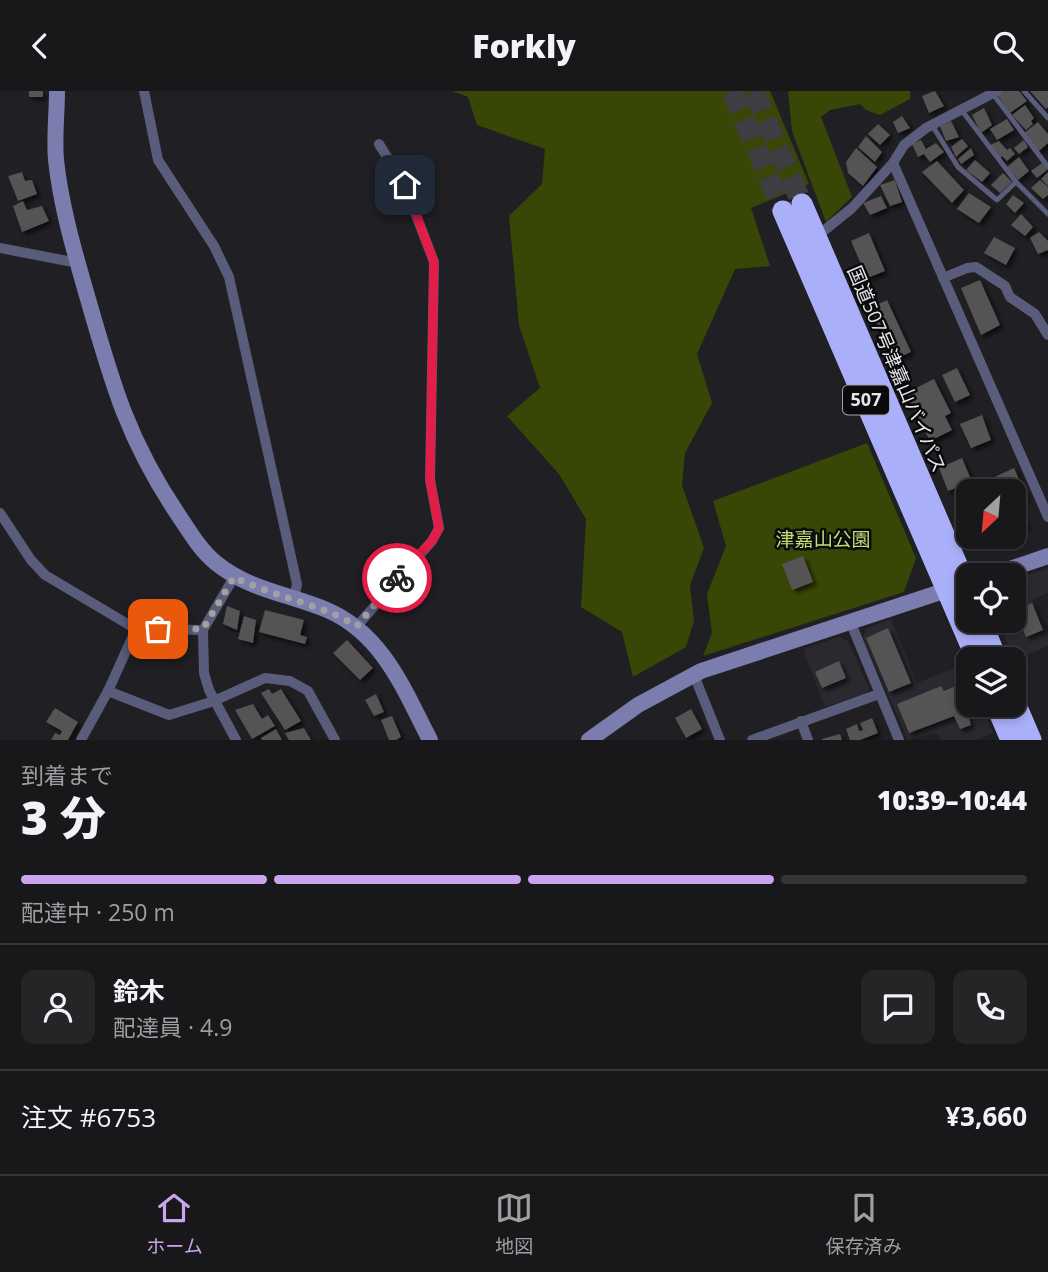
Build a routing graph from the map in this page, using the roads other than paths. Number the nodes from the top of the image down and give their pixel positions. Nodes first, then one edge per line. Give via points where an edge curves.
1 (57, 91) edge
2 (144, 91) edge
3 (1024, 91) edge
4 (995, 92) edge
5 (963, 112) junction
6 (1048, 118) edge
7 (932, 125) junction
8 (379, 144) dead end
9 (893, 163) junction
10 (1048, 167) edge
11 (1016, 182) junction
12 (1048, 214) edge
13 (816, 237) junction
14 (0, 248) edge
15 (78, 263) junction
16 (943, 278) junction
17 (1048, 335) edge
18 (0, 513) edge
19 (1048, 517) edge
20 (1048, 556) edge
21 (1026, 563) edge
22 (956, 573) edge
23 (956, 574) edge
24 (234, 577) junction
25 (956, 589) edge
26 (294, 599) junction
27 (850, 621) junction
28 (357, 626) junction
29 (136, 629) junction
30 (203, 629) junction
31 (694, 675) junction
32 (108, 691) junction
33 (879, 694) junction
34 (214, 701) junction
35 (1001, 717) edge
36 (1021, 717) edge
37 (801, 721) junction
38 (81, 740) edge
39 (236, 740) edge
40 (335, 740) edge
41 (429, 740) edge
42 (589, 740) edge
43 (720, 740) edge
44 (752, 740) edge
45 (808, 740) edge
46 (899, 740) edge
47 (1011, 740) edge
48 (1031, 740) edge

1 - 15 street via 55,156
2 - 26 street via 158,160 229,277 297,584
3 - 6 lane
4 - 5 street
4 - 10 lane
5 - 7 street
5 - 11 lane
7 - 9 street via 904,145
7 - 11 lane via 958,167 997,200
8 - 28 street via 405,185 434,262 430,480 439,528
9 - 13 street via 852,208
9 - 16 street
11 - 12 lane
13 - 22 highway, 国道507号津嘉山バイパス / 507
13 - 23 highway, 国道507号津嘉山バイパス / 507 via 793,208
14 - 15 street
15 - 24 street via 113,386 139,451 196,542
16 - 17 street via 976,267 1035,314
16 - 19 street
18 - 29 street via 45,575
20 - 21 street
24 - 26 street
24 - 30 street
25 - 27 street
26 - 28 street
27 - 31 street
27 - 33 street
28 - 41 street via 395,672
29 - 30 street
29 - 32 street
30 - 34 street via 204,673
31 - 42 street via 638,705
31 - 43 street
32 - 34 street via 169,715
32 - 38 street
33 - 37 street
33 - 46 street
34 - 39 street
34 - 40 street via 265,678 289,681 308,691
35 - 47 highway
36 - 48 highway
37 - 44 street
37 - 45 street

